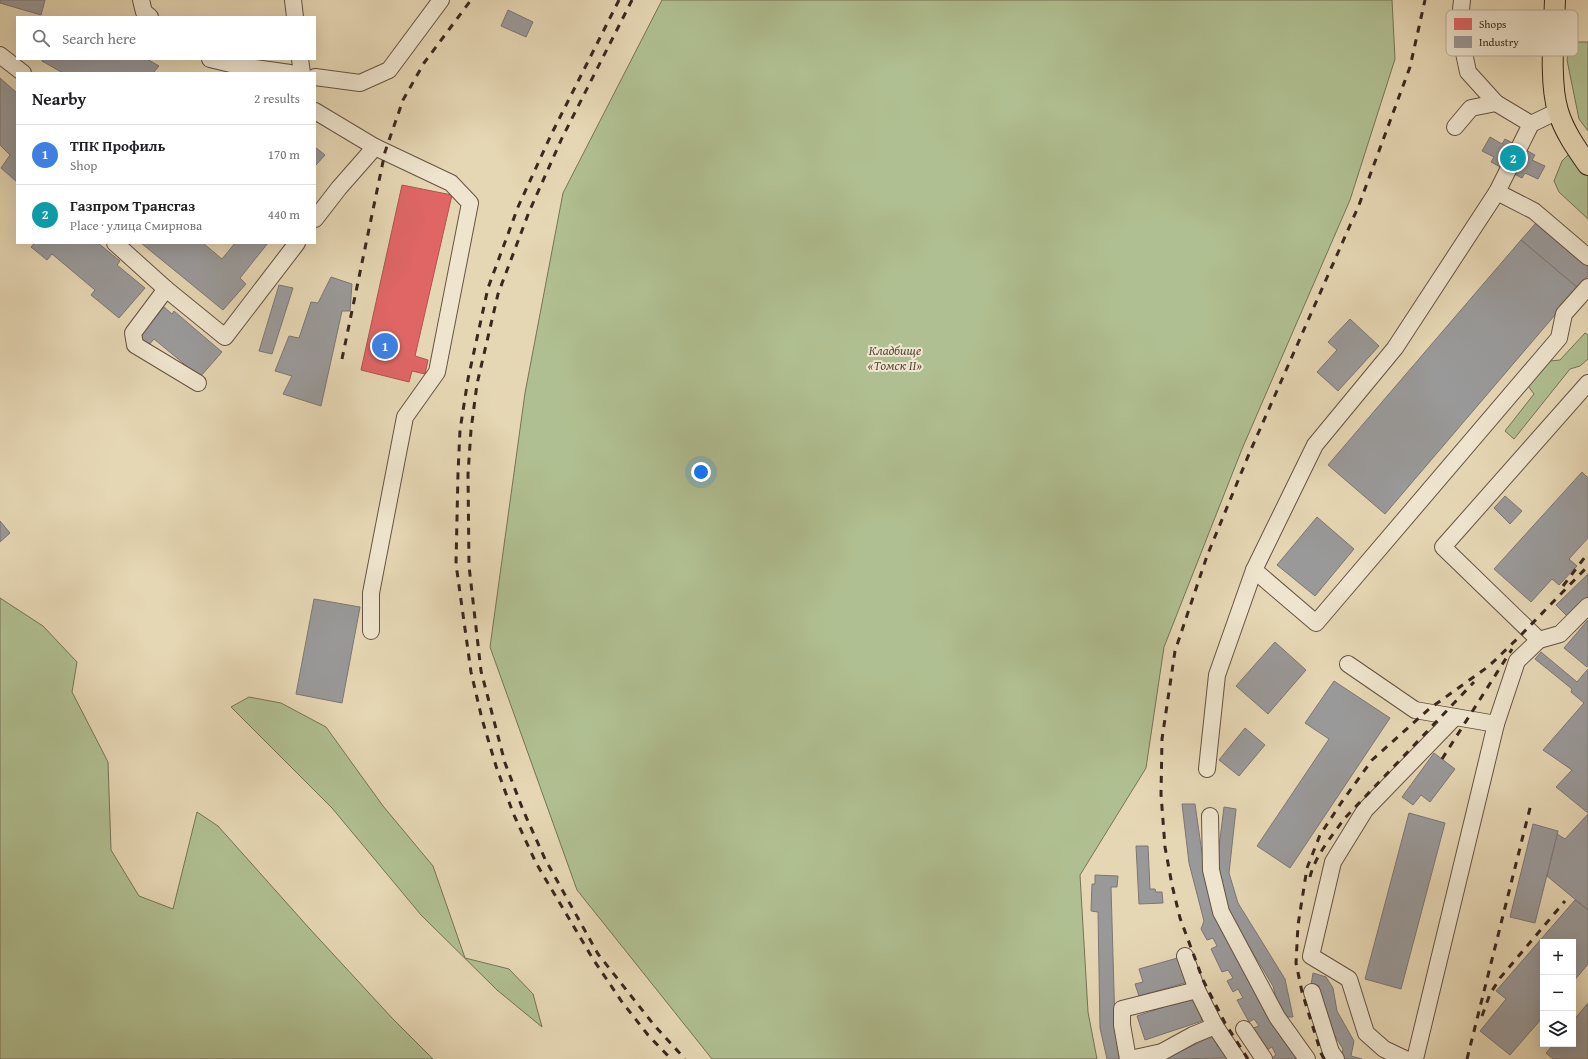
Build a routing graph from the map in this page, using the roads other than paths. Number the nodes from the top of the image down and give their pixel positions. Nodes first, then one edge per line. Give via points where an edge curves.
1 (141, 0) edge
2 (293, 0) edge
3 (441, 0) edge
4 (1462, 0) edge
5 (1555, 0) edge
6 (1461, 10) edge
7 (1555, 10) edge
8 (149, 16) edge
9 (295, 16) edge
10 (0, 55) edge
11 (1465, 56) edge
12 (1553, 56) edge
13 (214, 60) edge
14 (300, 60) edge
15 (23, 72) edge
16 (283, 72) edge
17 (302, 72) edge
18 (316, 77) edge
19 (1496, 103) junction
20 (1558, 111) junction
21 (316, 112) edge
22 (1532, 124) junction
23 (1455, 127) dead end
24 (375, 147) junction
25 (1588, 165) edge
26 (1497, 192) junction
27 (316, 218) edge
28 (116, 244) edge
29 (296, 244) edge
30 (1588, 257) edge
31 (1588, 287) edge
32 (166, 289) junction
33 (198, 383) dead end
34 (1588, 383) edge
35 (1254, 570) junction
36 (1588, 606) edge
37 (371, 631) dead end
38 (1539, 640) junction
39 (1348, 664) dead end
40 (1455, 717) junction
41 (1496, 724) junction
42 (1207, 769) dead end
43 (1210, 816) dead end
44 (1185, 956) dead end
45 (1197, 990) junction
46 (1312, 992) dead end
47 (1215, 1026) junction
48 (1244, 1029) dead end
49 (1129, 1059) edge
50 (1237, 1059) edge
51 (1264, 1059) edge
52 (1307, 1059) edge
53 (1336, 1059) edge
54 (1405, 1059) edge
55 (1415, 1059) edge

1 - 8 lane via 144,12
2 - 9 lane
3 - 18 lane via 389,70 360,83
4 - 6 lane
5 - 7 main road
10 - 15 lane
11 - 19 lane via 1468,72
12 - 20 main road
13 - 16 lane
14 - 17 lane
19 - 22 lane
19 - 23 lane via 1471,108
20 - 22 lane
20 - 25 main road via 1569,137
21 - 24 lane
22 - 26 lane
24 - 27 lane
24 - 37 lane via 451,183 470,203 437,372 405,417 371,593
26 - 30 lane via 1534,211
26 - 35 lane via 1394,348 1315,445
28 - 32 lane
29 - 32 lane via 225,337
31 - 35 lane via 1564,314 1559,338 1316,623
32 - 33 lane via 133,333 135,345
34 - 38 lane via 1443,547
35 - 42 lane via 1217,675
36 - 38 lane via 1560,634
38 - 41 lane via 1518,661
39 - 40 lane via 1416,710
40 - 41 lane
40 - 54 lane via 1365,810 1333,862 1311,956 1350,979 1366,1033 1384,1049
41 - 55 lane
43 - 52 lane via 1211,870 1221,912 1277,1017
44 - 45 lane
45 - 47 lane
45 - 49 lane via 1122,1009 1122,1025
46 - 53 lane via 1331,1052
47 - 49 lane via 1193,1034 1162,1052
47 - 50 lane
48 - 51 lane

